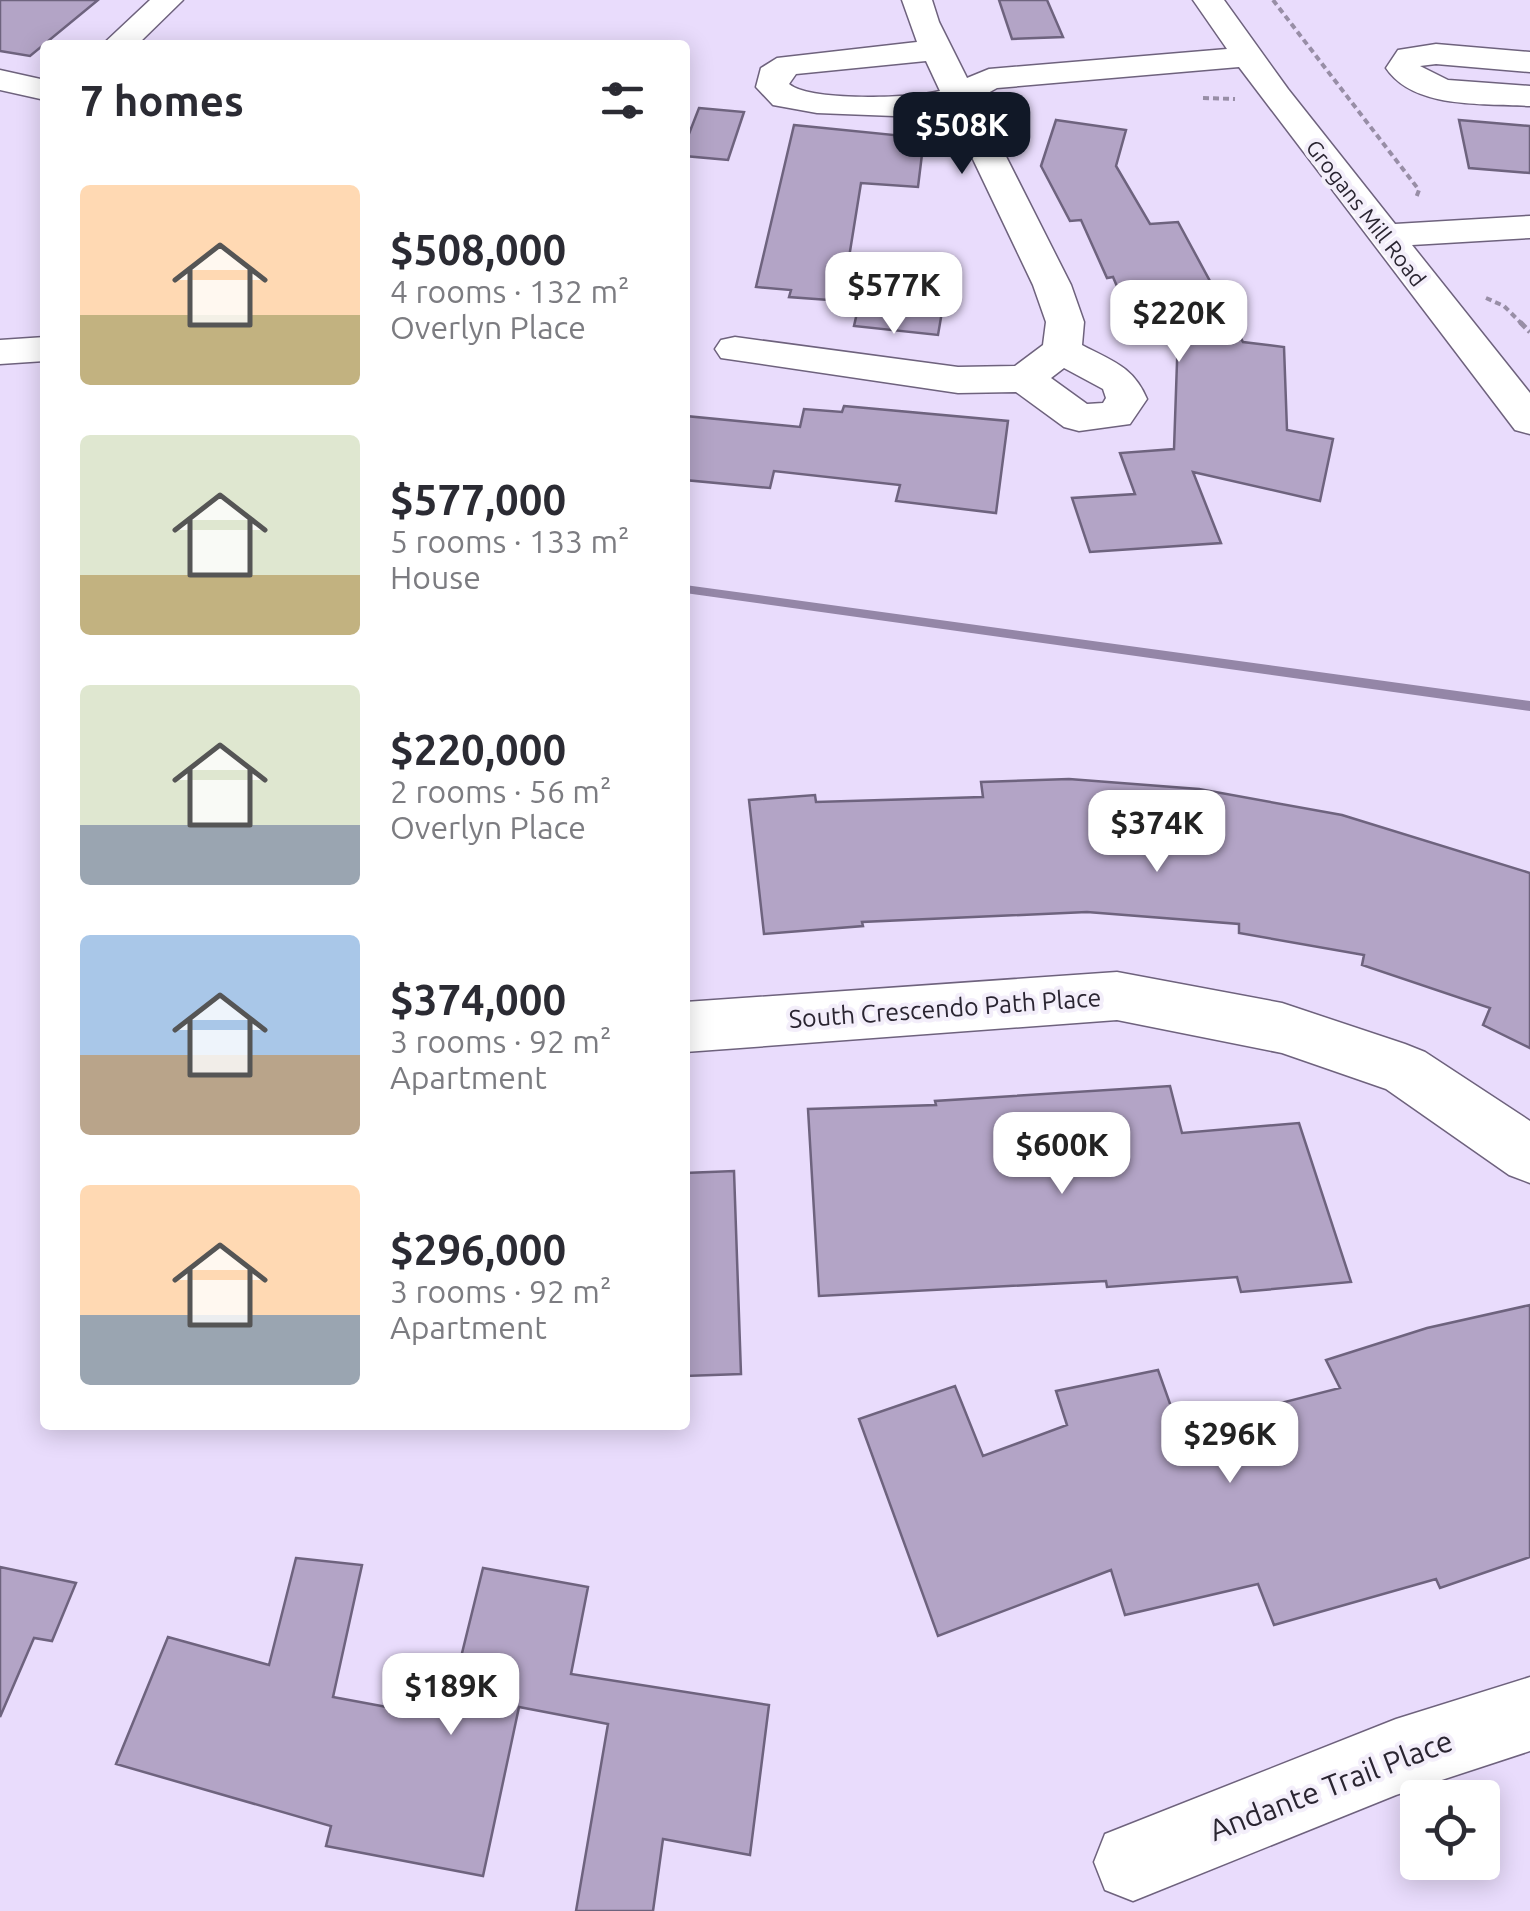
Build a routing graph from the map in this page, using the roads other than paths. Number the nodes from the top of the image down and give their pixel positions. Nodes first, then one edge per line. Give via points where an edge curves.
1 (168, 0) edge
2 (917, 0) edge
3 (1208, 0) edge
4 (124, 40) edge
5 (936, 50) junction
6 (1530, 62) edge
7 (1256, 70) junction
8 (0, 80) edge
9 (40, 89) edge
10 (958, 96) junction
11 (1530, 96) edge
12 (1530, 227) edge
13 (1400, 235) junction
14 (1530, 261) edge
15 (1428, 271) junction
16 (40, 349) edge
17 (735, 349) dead end
18 (1062, 350) junction
19 (0, 352) edge
20 (1025, 379) junction
21 (1530, 422) edge
22 (690, 1027) edge
23 (1530, 1155) edge
24 (1530, 1714) edge
25 (1133, 1862) dead end

1 - 4 street
2 - 5 street
3 - 7 street, Grogans Mill Road
5 - 10 street
5 - 10 street via 788,65 773,75 772,88 786,98 817,103 920,107
6 - 11 street via 1436,54 1409,57 1402,68 1415,81 1439,88
7 - 10 street via 997,103
7 - 13 street, Grogans Mill Road
8 - 9 street
10 - 18 street via 1052,285 1065,322
12 - 13 street
13 - 15 street, Grogans Mill Road
14 - 15 street
15 - 21 street, Grogans Mill Road
16 - 19 street
17 - 20 street via 958,380
18 - 20 street
18 - 20 street via 1120,382 1127,399 1116,416 1078,418
22 - 23 street, South Crescendo Path Place via 1117,996 1282,1028 1405,1070
24 - 25 street, Andante Trail Place via 1396,1758

